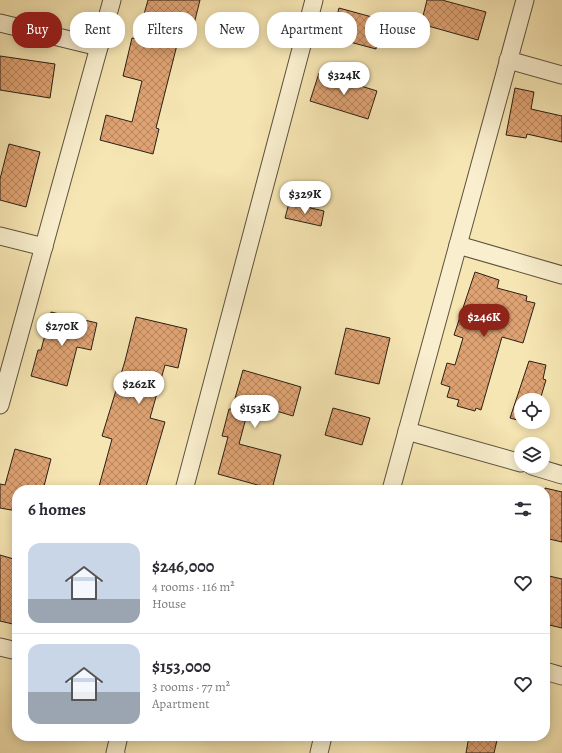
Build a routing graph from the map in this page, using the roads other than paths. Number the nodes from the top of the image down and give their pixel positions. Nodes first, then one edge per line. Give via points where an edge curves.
1 (112, 0) edge
2 (314, 0) edge
3 (525, 0) edge
4 (109, 12) edge
5 (0, 23) edge
6 (70, 40) edge
7 (99, 48) edge
8 (508, 60) junction
9 (562, 75) edge
10 (0, 236) edge
11 (458, 245) junction
12 (44, 247) junction
13 (562, 275) edge
14 (0, 405) edge
15 (407, 431) junction
16 (514, 461) edge
17 (550, 471) edge
18 (562, 474) edge
19 (185, 485) edge
20 (392, 485) edge
21 (0, 647) edge
22 (12, 650) edge
23 (550, 672) edge
24 (562, 676) edge
25 (118, 741) edge
26 (322, 741) edge
27 (116, 753) edge
28 (318, 753) edge

1 - 4 street
2 - 19 street
3 - 8 street
5 - 6 street
7 - 12 street
8 - 9 street
8 - 11 street
10 - 12 street
11 - 13 street
11 - 15 street
12 - 14 street
15 - 16 street
15 - 20 street
17 - 18 street
21 - 22 street
23 - 24 street
25 - 27 street
26 - 28 street

